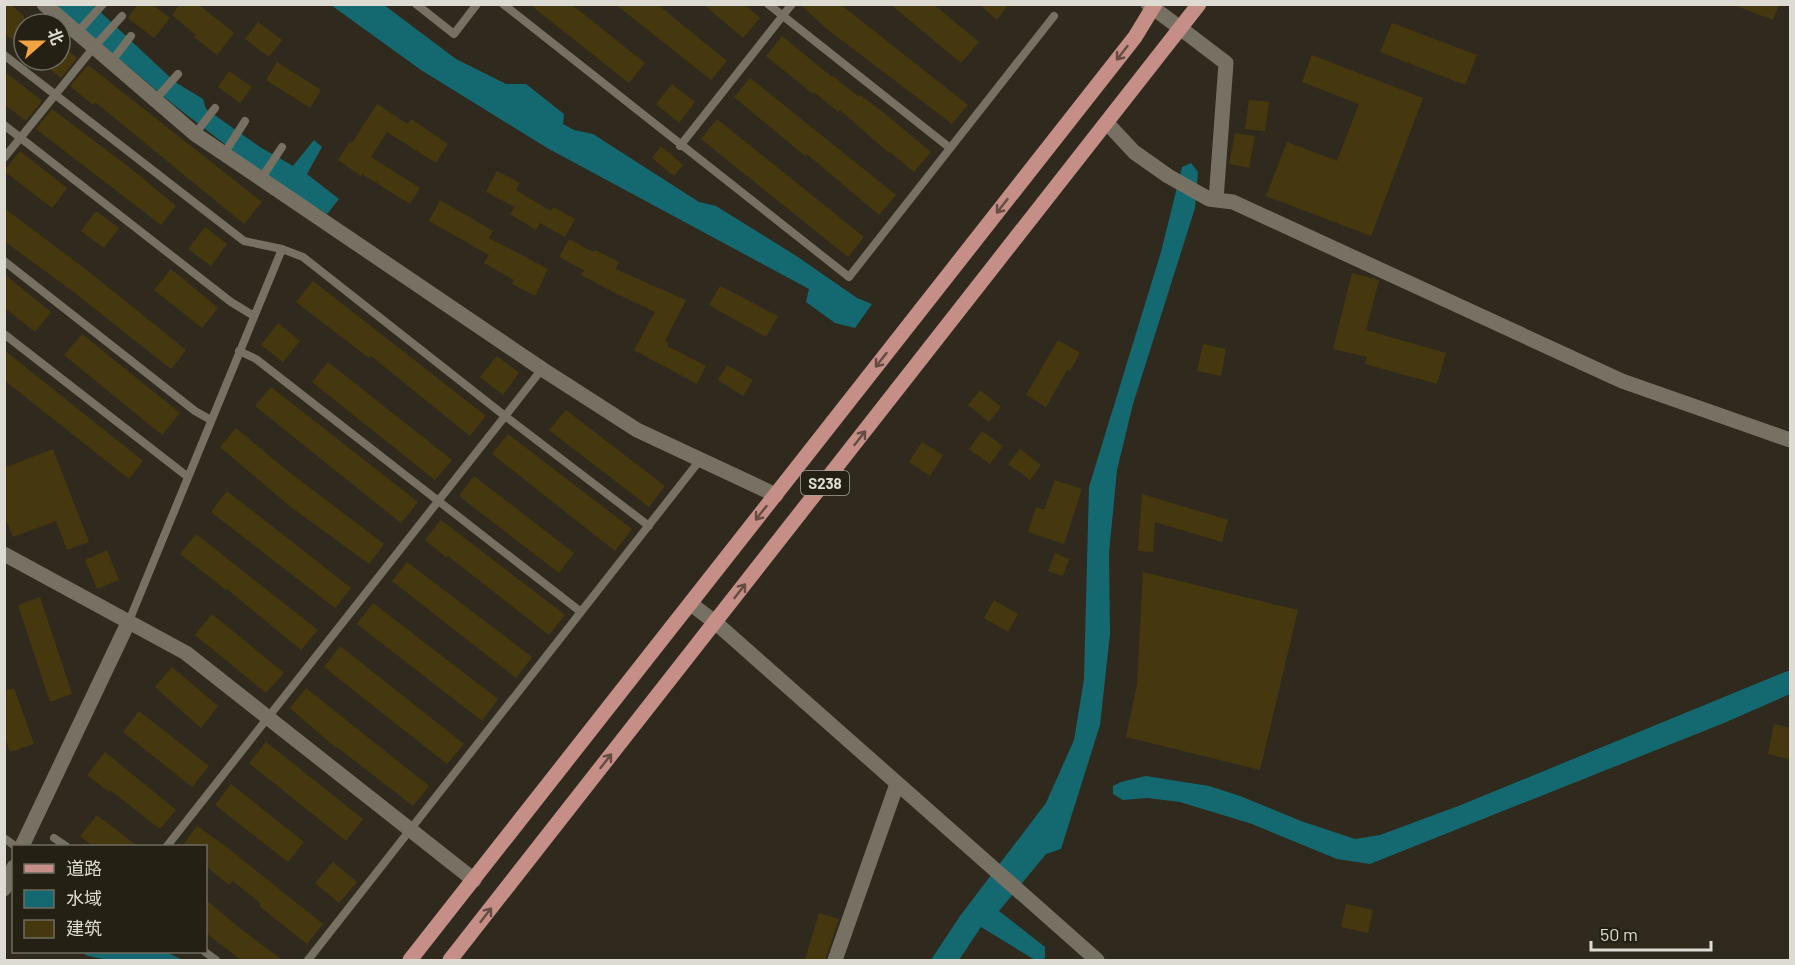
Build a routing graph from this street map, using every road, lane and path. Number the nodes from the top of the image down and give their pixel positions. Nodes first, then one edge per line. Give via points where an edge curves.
1 (44, 4) edge
2 (104, 4) edge
3 (416, 4) edge
4 (477, 4) edge
5 (503, 4) edge
6 (768, 4) edge
7 (792, 4) edge
8 (1199, 4) edge
9 (1152, 6) edge
10 (122, 16) dead end
11 (783, 16) junction
12 (1054, 16) dead end
13 (1180, 28) junction
14 (77, 33) junction
15 (131, 36) dead end
16 (94, 47) junction
17 (4, 55) edge
18 (111, 62) junction
19 (178, 74) dead end
20 (54, 96) junction
21 (155, 100) junction
22 (215, 108) dead end
23 (245, 121) dead end
24 (1107, 123) junction
25 (4, 125) edge
26 (195, 134) junction
27 (21, 138) junction
28 (680, 146) junction
29 (282, 147) dead end
30 (950, 148) junction
31 (224, 154) junction
32 (4, 158) edge
33 (261, 179) junction
34 (1216, 200) junction
35 (282, 249) junction
36 (4, 261) edge
37 (254, 316) junction
38 (4, 334) edge
39 (239, 351) junction
40 (542, 369) junction
41 (505, 416) junction
42 (211, 420) junction
43 (1791, 440) edge
44 (700, 460) junction
45 (188, 477) junction
46 (776, 495) junction
47 (438, 501) junction
48 (649, 526) junction
49 (4, 554) edge
50 (691, 604) junction
51 (581, 612) junction
52 (129, 621) junction
53 (716, 623) junction
54 (268, 718) junction
55 (897, 784) junction
56 (410, 830) junction
57 (54, 838) dead end
58 (22, 845) edge
59 (64, 845) edge
60 (168, 845) edge
61 (12, 871) edge
62 (474, 880) junction
63 (4, 889) edge
64 (309, 960) edge
65 (410, 960) edge
66 (450, 960) edge
67 (835, 960) edge
68 (1096, 960) edge

1 - 14 street
2 - 14 lane
3 - 4 lane via 454,34
5 - 28 lane
6 - 11 lane
7 - 11 lane
8 - 13 main road, S238
9 - 13 street
9 -> 46 main road, S238 via 1135,37
10 - 16 lane
11 - 28 lane
11 - 30 lane
12 - 30 lane
13 - 24 main road, S238
13 - 34 street via 1226,63
14 - 16 street
15 - 18 lane
16 - 18 street
16 - 20 lane
17 - 20 lane
18 - 21 street
19 - 21 lane
20 - 27 lane
20 - 35 lane via 243,241
21 - 26 street
22 - 26 lane
23 - 31 lane
24 - 34 street via 1134,152 1168,176
53 -> 24 main road, S238
25 - 27 lane
26 - 31 street
27 - 32 lane
27 - 37 lane
28 - 30 lane via 849,277
29 - 33 lane
31 - 33 street
33 - 40 street
34 - 43 street via 1233,202 1622,381
35 - 37 lane
35 - 41 lane via 303,257
36 - 42 lane
37 - 39 lane
38 - 45 lane
39 - 42 lane
39 - 47 lane via 256,359
40 - 41 lane
40 - 44 street via 637,430
41 - 47 lane
41 - 48 lane
42 - 45 lane
44 - 46 street
44 - 48 lane
45 - 52 lane
46 -> 50 main road, S238
47 - 51 lane
47 - 54 lane
48 - 51 lane
49 - 52 street
50 - 53 street
50 - 62 main road, S238
51 - 56 lane
52 - 54 street via 186,653
52 - 58 street
53 - 55 street
66 -> 53 main road, S238
54 - 56 street
54 - 60 lane
55 - 67 street
55 - 68 street
56 - 62 street
56 - 64 lane
57 - 59 lane
61 - 63 street
62 - 65 main road, S238

